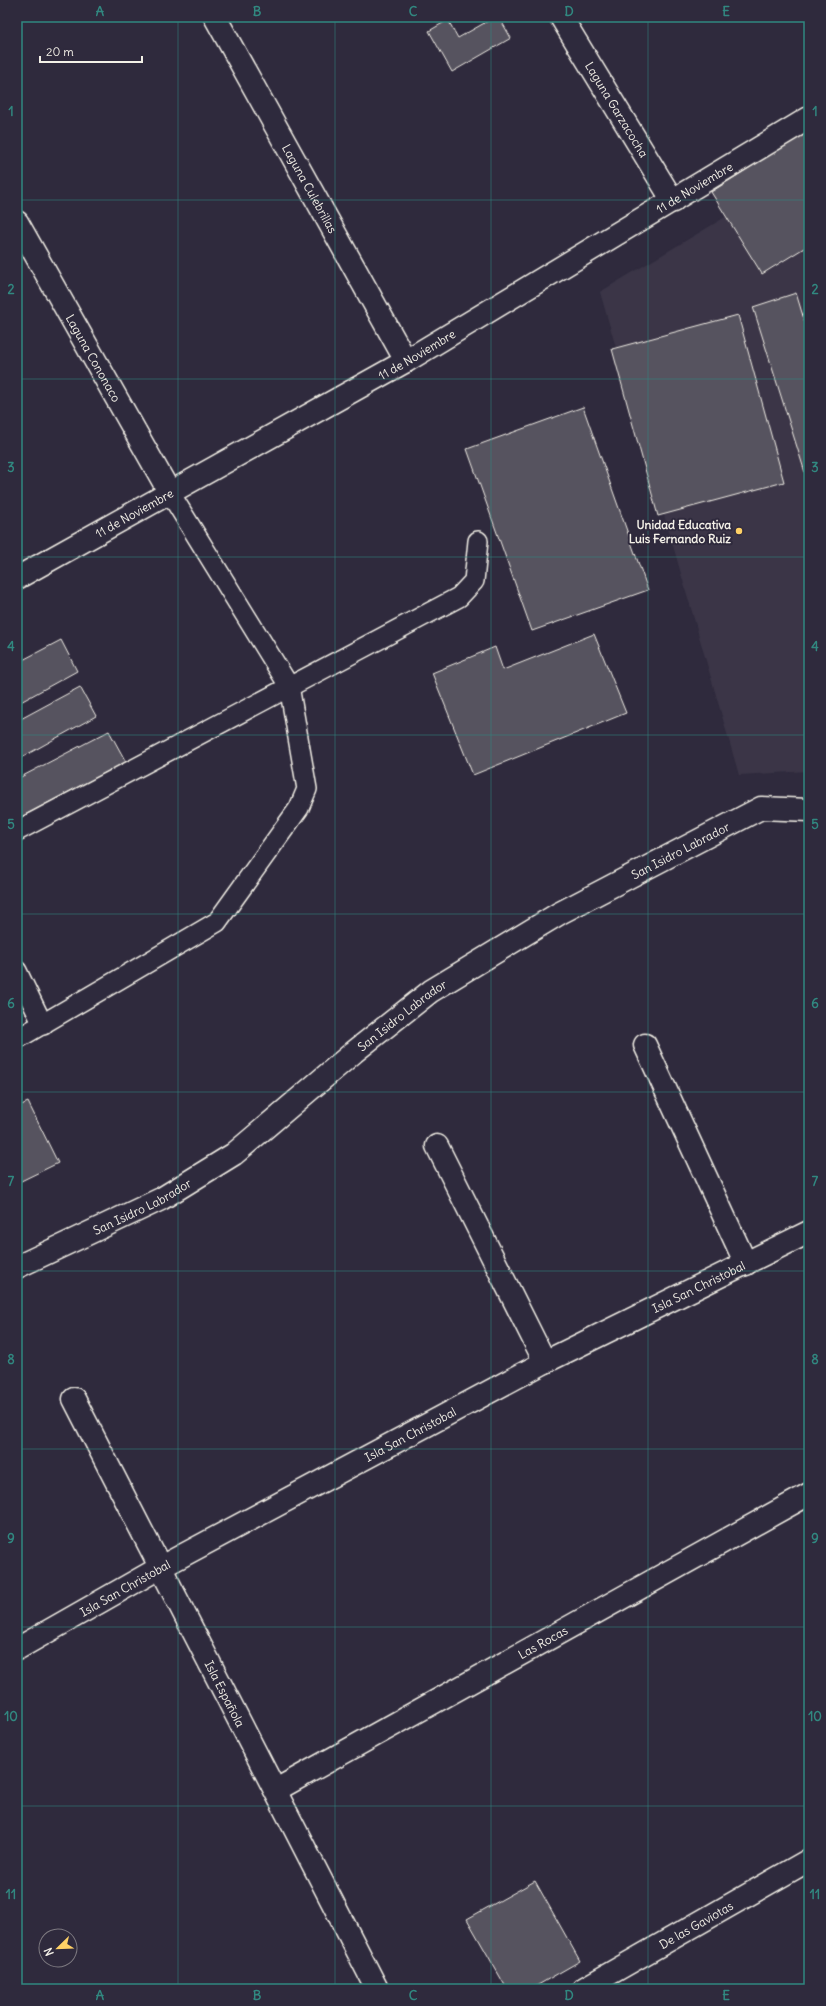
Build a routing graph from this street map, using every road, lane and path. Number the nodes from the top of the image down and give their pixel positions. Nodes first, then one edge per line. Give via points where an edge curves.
1 (215, 17) edge
2 (561, 17) edge
3 (809, 118) edge
4 (673, 201) junction
5 (17, 222) edge
6 (406, 360) junction
7 (170, 493) junction
8 (478, 541) dead end
9 (17, 578) edge
10 (289, 686) junction
11 (809, 810) edge
12 (17, 831) edge
13 (17, 971) edge
14 (43, 1025) junction
15 (17, 1039) edge
16 (645, 1045) dead end
17 (437, 1146) dead end
18 (809, 1232) edge
19 (746, 1264) junction
20 (17, 1267) edge
21 (545, 1362) junction
22 (74, 1399) dead end
23 (809, 1494) edge
24 (161, 1567) junction
25 (17, 1649) edge
26 (276, 1790) junction
27 (809, 1860) edge
28 (377, 1989) edge
29 (583, 1989) edge

1 - 6 street, Laguna Culebrillas
2 - 4 street, Laguna Garzacocha
3 - 4 street, 11 de Noviembre
4 - 6 street, 11 de Noviembre
5 - 7 street, Laguna Cononaco
6 - 7 street, 11 de Noviembre
7 - 9 street, 11 de Noviembre
7 - 10 lane
8 - 10 lane via 474,581 459,597
10 - 12 lane
10 - 14 lane via 306,789 299,808 217,922
11 - 20 street, San Isidro Labrador via 761,808 560,913 431,991 354,1052 234,1154 161,1199
13 - 14 lane
14 - 15 lane
16 - 19 street
17 - 21 street
18 - 19 street, Isla San Christobal
19 - 21 street, Isla San Christobal
21 - 24 street, Isla San Christobal
22 - 24 street, Isla Española
23 - 26 street, Las Rocas
24 - 25 street, Isla San Christobal
24 - 26 street, Isla Española
26 - 28 street, Isla Española
27 - 29 street, De las Gaviotas

